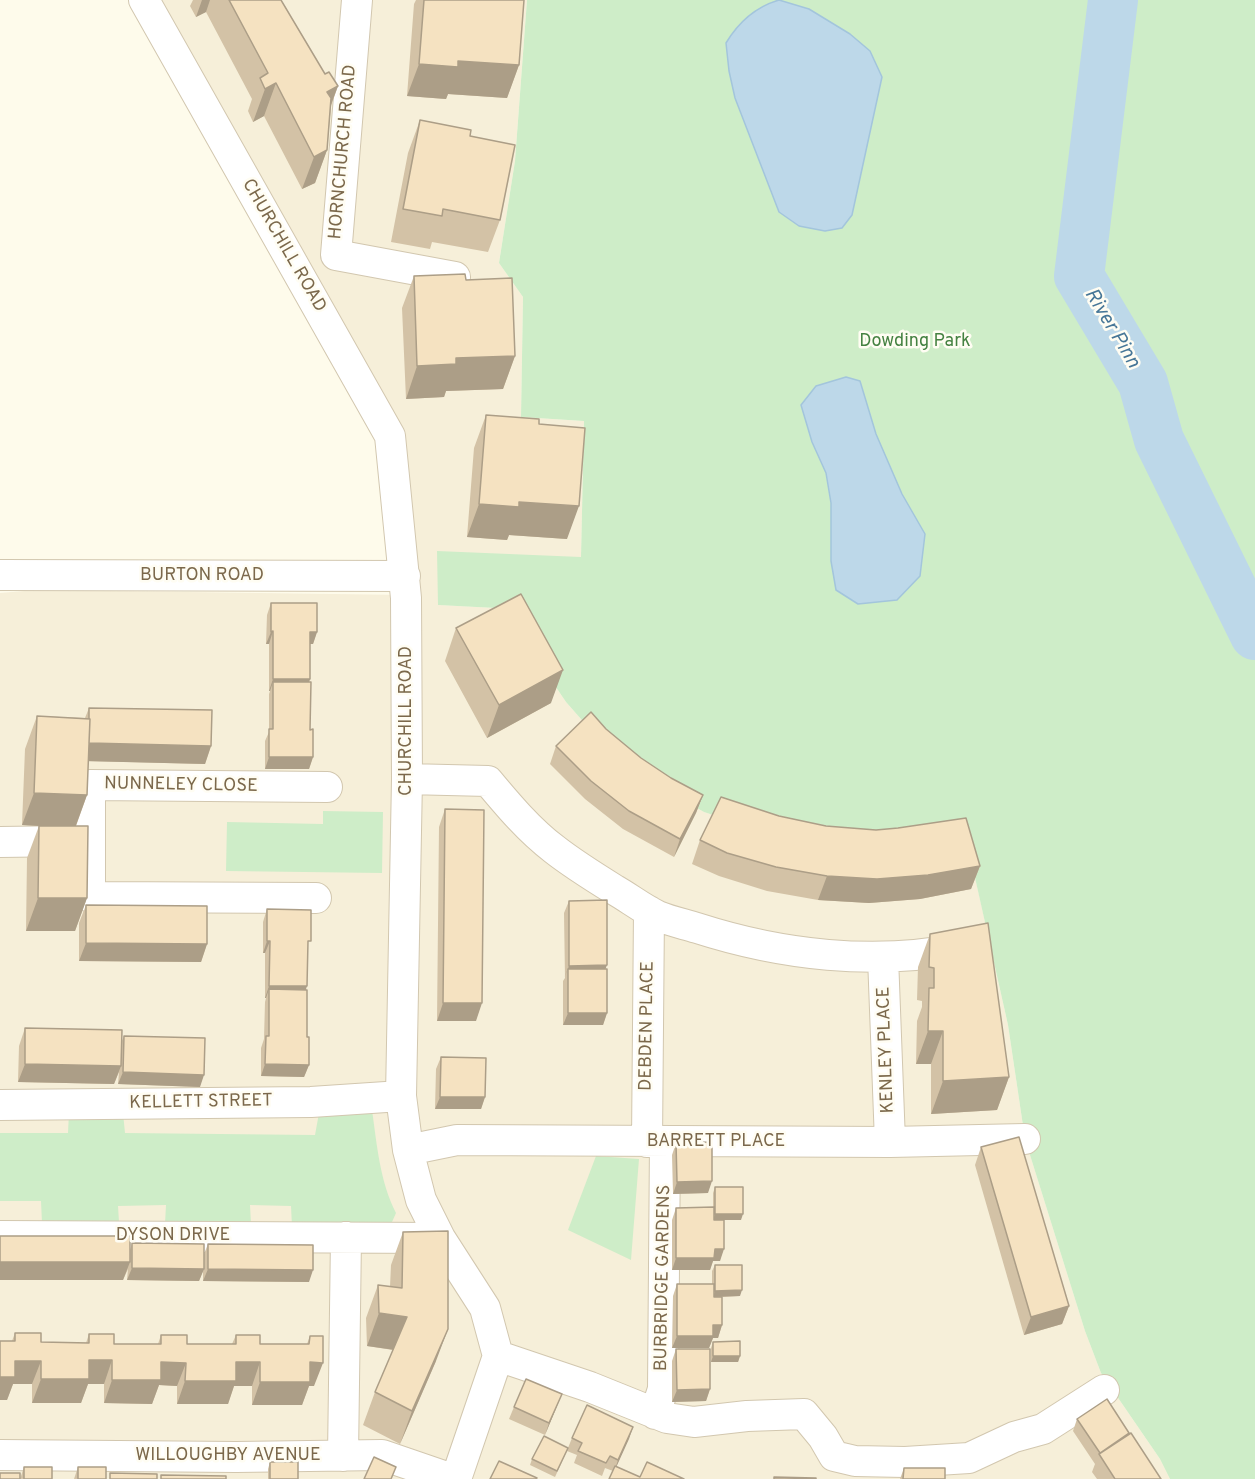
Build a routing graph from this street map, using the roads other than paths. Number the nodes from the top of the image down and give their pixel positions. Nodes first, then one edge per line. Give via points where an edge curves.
1 (144, 0) edge
2 (357, 0) edge
3 (455, 277) edge
4 (0, 575) edge
5 (405, 576) junction
6 (407, 779) junction
7 (327, 787) dead end
8 (90, 841) junction
9 (0, 842) edge
10 (316, 898) dead end
11 (649, 911) junction
12 (987, 944) edge
13 (883, 957) junction
14 (401, 1096) junction
15 (0, 1105) edge
16 (1024, 1139) dead end
17 (656, 1142) junction
18 (890, 1142) junction
19 (408, 1150) junction
20 (0, 1236) edge
21 (346, 1237) junction
22 (440, 1238) junction
23 (498, 1356) junction
24 (1104, 1390) dead end
25 (655, 1414) junction
26 (0, 1455) edge
27 (343, 1455) junction
28 (969, 1468) edge
29 (452, 1479) edge
30 (456, 1479) edge

1 - 5 street, CHURCHILL ROAD via 390,436
2 - 3 street, HORNCHURCH ROAD via 336,255
4 - 5 street, BURTON ROAD
5 - 6 street, CHURCHILL ROAD
6 - 11 street via 488,781 553,849
6 - 14 street, CHURCHILL ROAD
7 - 8 street, NUNNELEY CLOSE via 90,784
8 - 9 street
8 - 10 street, NUNNELEY CLOSE via 90,897
11 - 13 street via 720,935 778,948
11 - 17 street, DEBDEN PLACE
12 - 13 street
13 - 18 street, KENLEY PLACE
14 - 15 street, KELLETT STREET via 312,1102
14 - 19 street, CHURCHILL ROAD
16 - 18 street, BARRETT PLACE
17 - 18 street, BARRETT PLACE
17 - 19 street, BARRETT PLACE via 457,1140
17 - 25 street, BURBRIDGE GARDENS via 663,1389
19 - 22 street, CHURCHILL ROAD via 421,1200
20 - 21 street, DYSON DRIVE
21 - 22 street, DYSON DRIVE
21 - 27 street
22 - 23 street, CHURCHILL ROAD via 485,1308
23 - 25 street
23 - 30 street
24 - 28 street via 1043,1429 1014,1437
25 - 28 street via 694,1422 804,1414 834,1456
26 - 27 street, WILLOUGHBY AVENUE
27 - 29 street, WILLOUGHBY AVENUE via 382,1455

